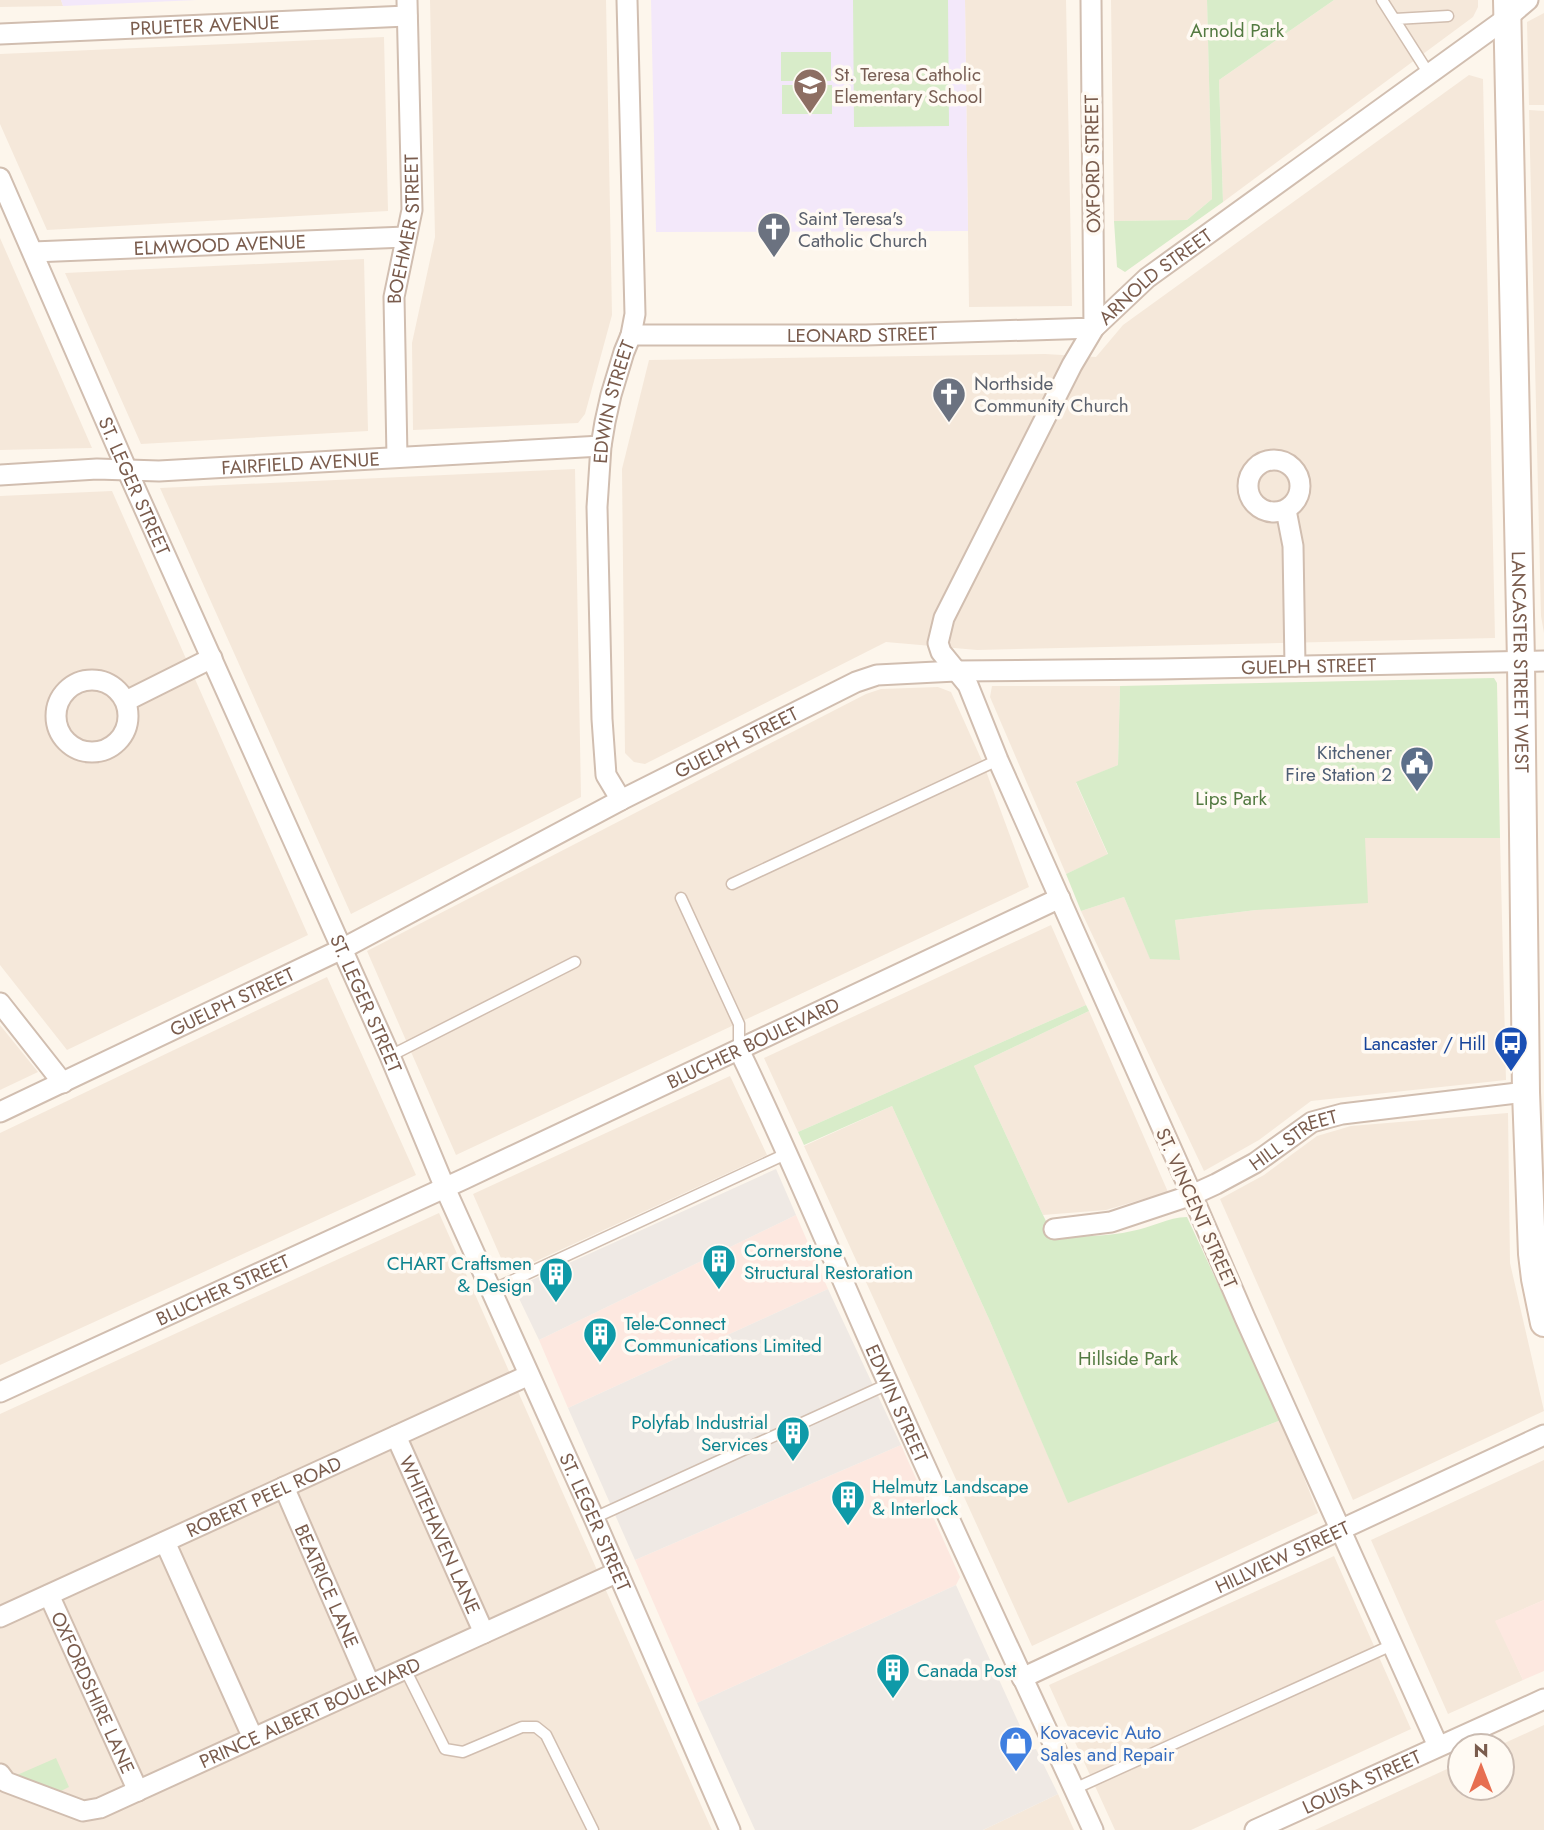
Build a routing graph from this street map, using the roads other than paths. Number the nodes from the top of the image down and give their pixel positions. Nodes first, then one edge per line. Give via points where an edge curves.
1 (627, 0) edge
2 (1091, 0) edge
3 (1382, 0) edge
4 (1528, 0) edge
5 (407, 8) edge
6 (1507, 8) edge
7 (1448, 16) dead end
8 (1395, 19) junction
9 (0, 34) edge
10 (1429, 74) junction
11 (0, 178) edge
12 (406, 237) junction
13 (33, 252) junction
14 (1094, 328) junction
15 (631, 335) junction
16 (601, 446) junction
17 (397, 457) junction
18 (127, 470) junction
19 (0, 475) edge
20 (1286, 510) dead end
21 (212, 658) junction
22 (1532, 661) edge
23 (1295, 666) junction
24 (956, 671) junction
25 (126, 701) dead end
26 (998, 760) junction
27 (621, 800) junction
28 (733, 884) dead end
29 (681, 898) dead end
30 (1060, 898) junction
31 (342, 949) junction
32 (575, 962) dead end
33 (0, 1003) edge
34 (739, 1050) junction
35 (390, 1056) junction
36 (64, 1083) junction
37 (1530, 1091) junction
38 (0, 1112) edge
39 (788, 1153) junction
40 (444, 1188) junction
41 (1192, 1195) junction
42 (1054, 1229) dead end
43 (492, 1290) junction
44 (1544, 1320) edge
45 (529, 1375) junction
46 (888, 1384) junction
47 (0, 1392) edge
48 (1544, 1435) edge
49 (396, 1436) junction
50 (284, 1487) junction
51 (594, 1518) junction
52 (1340, 1529) junction
53 (165, 1542) junction
54 (618, 1572) junction
55 (49, 1595) junction
56 (0, 1617) edge
57 (484, 1633) junction
58 (1392, 1645) junction
59 (405, 1669) junction
60 (1022, 1678) junction
61 (370, 1685) junction
62 (1544, 1699) edge
63 (253, 1738) junction
64 (1438, 1746) junction
65 (0, 1774) edge
66 (1074, 1788) junction
67 (138, 1791) junction
68 (593, 1830) edge
69 (730, 1830) edge
70 (1093, 1830) edge
71 (1255, 1830) edge

1 - 15 street, EDWIN STREET via 635,296
2 - 14 street, OXFORD STREET
3 - 8 lane
4 - 6 street, ARNOLD STREET
5 - 9 street, PRUETER AVENUE via 371,16
5 - 12 street, BOEHMER STREET via 412,210
6 - 10 street, ARNOLD STREET
6 - 22 main road, LANCASTER STREET WEST
7 - 8 lane
8 - 10 lane
10 - 14 street, ARNOLD STREET via 1147,278
11 - 13 street, ST. LEGER STREET
12 - 13 street, ELMWOOD AVENUE
12 - 17 street, BOEHMER STREET via 394,298
13 - 18 street, ST. LEGER STREET
14 - 15 street, LEONARD STREET via 866,335
14 - 24 street, ARNOLD STREET via 944,618 938,643
15 - 16 street, EDWIN STREET via 611,395
16 - 17 street, FAIRFIELD AVENUE
16 - 27 street, EDWIN STREET via 597,507 602,719 606,775
17 - 18 street, FAIRFIELD AVENUE
18 - 19 street, FAIRFIELD AVENUE
18 - 21 street, ST. LEGER STREET
20 - 23 street via 1293,546
21 - 25 street
21 - 31 street, ST. LEGER STREET
22 - 23 street, GUELPH STREET
22 - 37 main road, LANCASTER STREET WEST
23 - 24 street, GUELPH STREET
24 - 26 street, ST. VINCENT STREET via 968,685
24 - 27 street, GUELPH STREET via 877,675 856,682
26 - 28 lane
26 - 30 street, ST. VINCENT STREET
27 - 31 street, GUELPH STREET
29 - 34 lane via 739,1024
30 - 34 street, BLUCHER BOULEVARD
30 - 41 street, ST. VINCENT STREET
31 - 35 street, ST. LEGER STREET
31 - 36 street, GUELPH STREET
32 - 35 lane
33 - 36 street
34 - 39 street, EDWIN STREET
34 - 40 street, BLUCHER BOULEVARD
35 - 40 street, ST. LEGER STREET
36 - 38 street, GUELPH STREET
37 - 41 street, HILL STREET via 1342,1114 1312,1122 1255,1163
37 - 44 main road, LANCASTER STREET WEST via 1532,1254
39 - 43 lane
39 - 46 street, EDWIN STREET
40 - 43 street, ST. LEGER STREET
40 - 47 street, BLUCHER STREET
41 - 42 street, HILL STREET via 1111,1222
41 - 52 street, ST. VINCENT STREET
43 - 45 street, ST. LEGER STREET
45 - 49 street, ROBERT PEEL ROAD
45 - 51 street, ST. LEGER STREET
46 - 51 lane
46 - 60 street, EDWIN STREET
48 - 52 street, HILLVIEW STREET
49 - 50 street, ROBERT PEEL ROAD
49 - 57 street, WHITEHAVEN LANE
50 - 53 street, ROBERT PEEL ROAD
50 - 61 street, BEATRICE LANE
51 - 54 street, ST. LEGER STREET
52 - 58 street, ST. VINCENT STREET
52 - 60 street, HILLVIEW STREET
53 - 55 street, ROBERT PEEL ROAD
53 - 63 street
54 - 57 street, PRINCE ALBERT BOULEVARD
54 - 69 street, ST. LEGER STREET
55 - 56 street, ROBERT PEEL ROAD
55 - 67 street, OXFORDSHIRE LANE
57 - 59 street, PRINCE ALBERT BOULEVARD
58 - 64 street, ST. VINCENT STREET
58 - 66 lane
59 - 61 street, PRINCE ALBERT BOULEVARD
59 - 68 lane via 445,1749 463,1752 523,1727 536,1727 546,1735
60 - 66 street, EDWIN STREET
61 - 63 street, PRINCE ALBERT BOULEVARD
62 - 64 street, LOUISA STREET
63 - 67 street, PRINCE ALBERT BOULEVARD
64 - 71 street, LOUISA STREET
65 - 67 street, PRINCE ALBERT BOULEVARD via 6,1782 83,1811
66 - 70 street, EDWIN STREET

